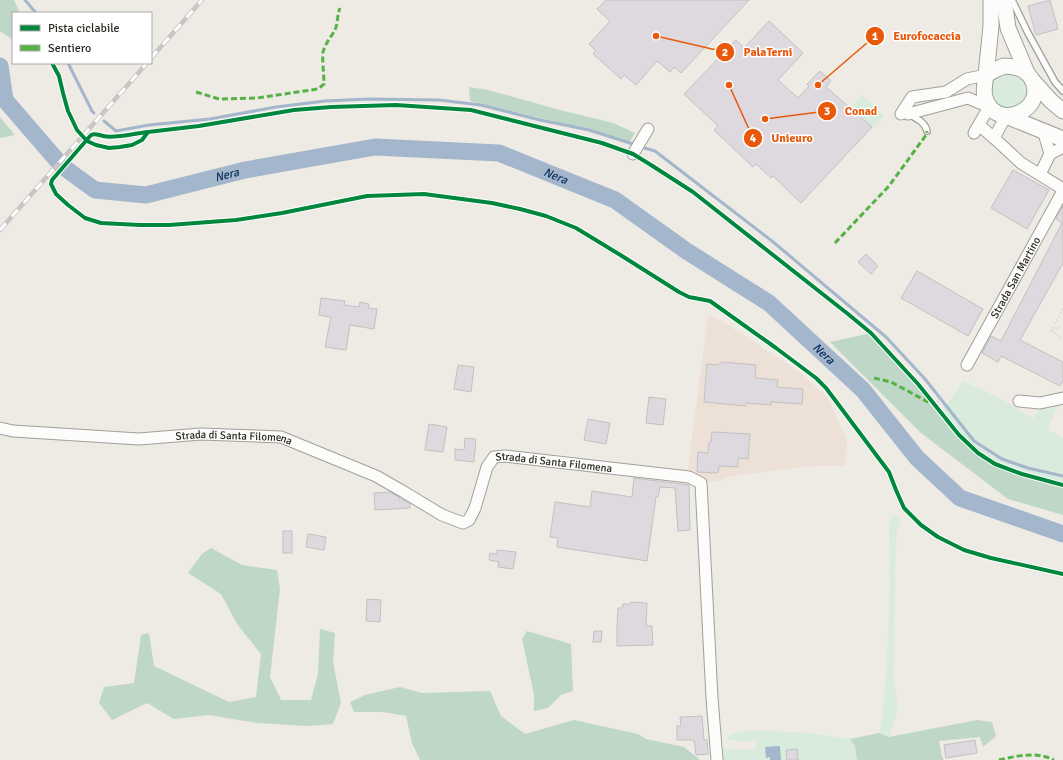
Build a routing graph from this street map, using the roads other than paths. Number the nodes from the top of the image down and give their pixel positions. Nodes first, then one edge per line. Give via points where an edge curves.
1 (991, 0) edge
2 (1004, 0) edge
3 (1012, 0) edge
4 (986, 76) junction
5 (1030, 77) junction
6 (1063, 91) edge
7 (989, 107) junction
8 (1063, 112) edge
9 (905, 114) junction
10 (1006, 116) junction
11 (648, 129) dead end
12 (1043, 130) junction
13 (927, 131) dead end
14 (994, 138) junction
15 (1063, 139) edge
16 (1063, 147) edge
17 (633, 154) dead end
18 (1050, 154) junction
19 (1040, 174) junction
20 (1063, 190) edge
21 (967, 365) dead end
22 (1063, 398) edge
23 (1019, 401) dead end
24 (0, 428) edge
25 (717, 760) edge

1 - 4 main road
2 - 5 main road via 1008,28
3 - 6 lane via 1055,82
4 - 5 main road via 1004,66 1012,66 1020,68
4 - 7 main road via 984,89
4 - 9 street via 967,78 946,92 912,97
5 - 8 main road
5 - 10 main road via 1035,90 1030,106 1019,114
7 - 9 street via 968,98
7 - 10 main road
7 - 14 street, Strada San Martino via 977,129
9 - 13 lane via 921,121
10 - 12 main road
10 - 14 street
11 - 17 street
12 - 15 main road
12 - 18 street
14 - 19 street, Strada San Martino via 1021,163
16 - 18 street
18 - 19 street
19 - 20 street, Strada San Martino
20 - 21 street, Strada San Martino
22 - 23 street via 1040,403
24 - 25 street, Strada di Santa Filomena via 139,439 201,434 281,437 376,476 442,515 463,523 469,520 475,508 487,467 494,457 505,456 689,477 701,483

